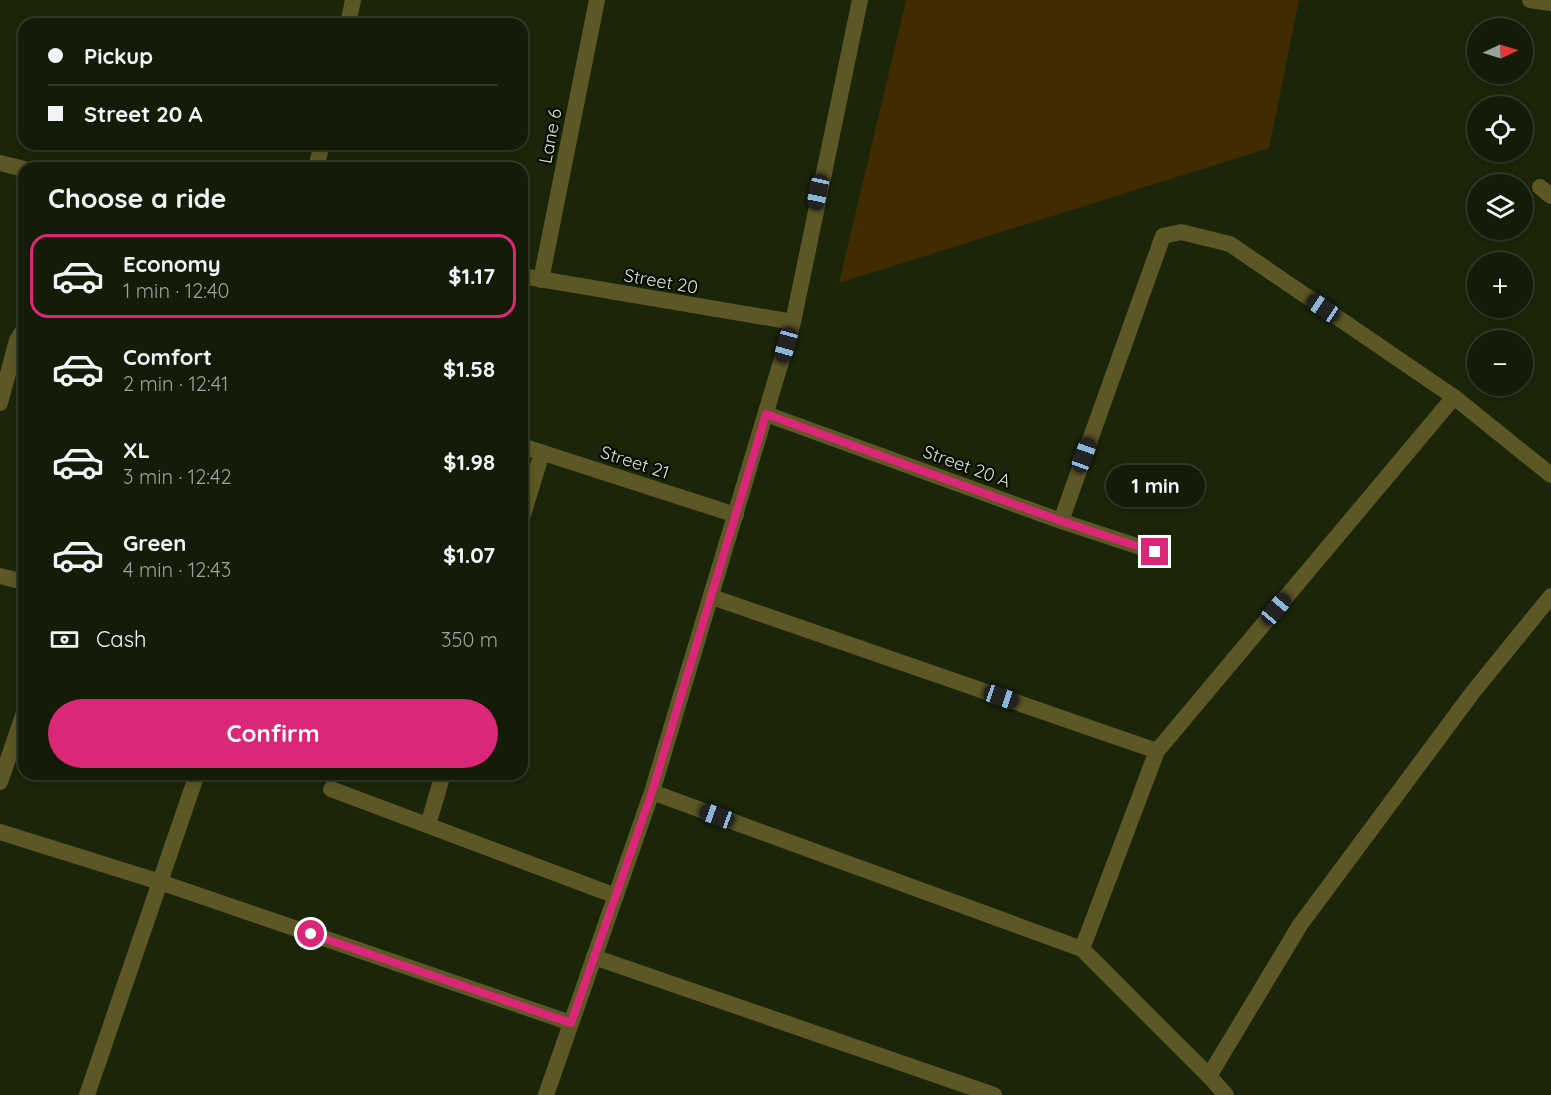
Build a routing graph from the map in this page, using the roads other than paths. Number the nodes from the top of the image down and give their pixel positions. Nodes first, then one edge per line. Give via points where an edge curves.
1 (353, 0) edge
2 (597, 0) edge
3 (860, 0) edge
4 (1530, 0) edge
5 (1551, 3) edge
6 (349, 18) edge
7 (0, 163) edge
8 (18, 168) edge
9 (528, 277) edge
10 (541, 280) junction
11 (793, 322) junction
12 (18, 338) edge
13 (1454, 397) junction
14 (0, 403) edge
15 (766, 414) junction
16 (528, 448) edge
17 (542, 453) junction
18 (1551, 475) edge
19 (528, 498) edge
20 (736, 515) junction
21 (1061, 521) junction
22 (1155, 552) dead end
23 (0, 576) edge
24 (18, 580) edge
25 (1551, 596) edge
26 (712, 597) junction
27 (18, 730) edge
28 (1157, 751) junction
29 (195, 780) edge
30 (441, 780) edge
31 (0, 782) edge
32 (331, 789) dead end
33 (652, 792) junction
34 (428, 825) junction
35 (0, 832) edge
36 (160, 882) junction
37 (616, 896) junction
38 (1082, 949) junction
39 (594, 957) junction
40 (571, 1023) junction
41 (1209, 1076) junction
42 (87, 1095) edge
43 (546, 1095) edge
44 (994, 1095) edge
45 (1227, 1095) edge

1 - 6 street
2 - 10 street, Lane 6
3 - 11 street
4 - 5 street
7 - 8 street
9 - 10 street, Street 20
10 - 11 street, Street 20
11 - 15 street
12 - 14 street
13 - 18 street
13 - 21 street via 1230,244 1181,232 1163,236
13 - 28 street
15 - 20 street
15 - 21 street, Street 20 A
16 - 17 street, Street 21
17 - 19 street
17 - 20 street, Street 21
20 - 26 street
21 - 22 street, Street 20 A
23 - 24 street
25 - 41 street via 1473,693 1300,925
26 - 28 street
26 - 33 street
27 - 31 street
28 - 38 street
29 - 36 street
30 - 34 street
32 - 34 street
33 - 37 street
33 - 38 street
34 - 37 street
35 - 36 street
36 - 40 street
36 - 42 street
37 - 39 street
38 - 41 street
39 - 40 street
39 - 44 street
40 - 43 street
41 - 45 street

